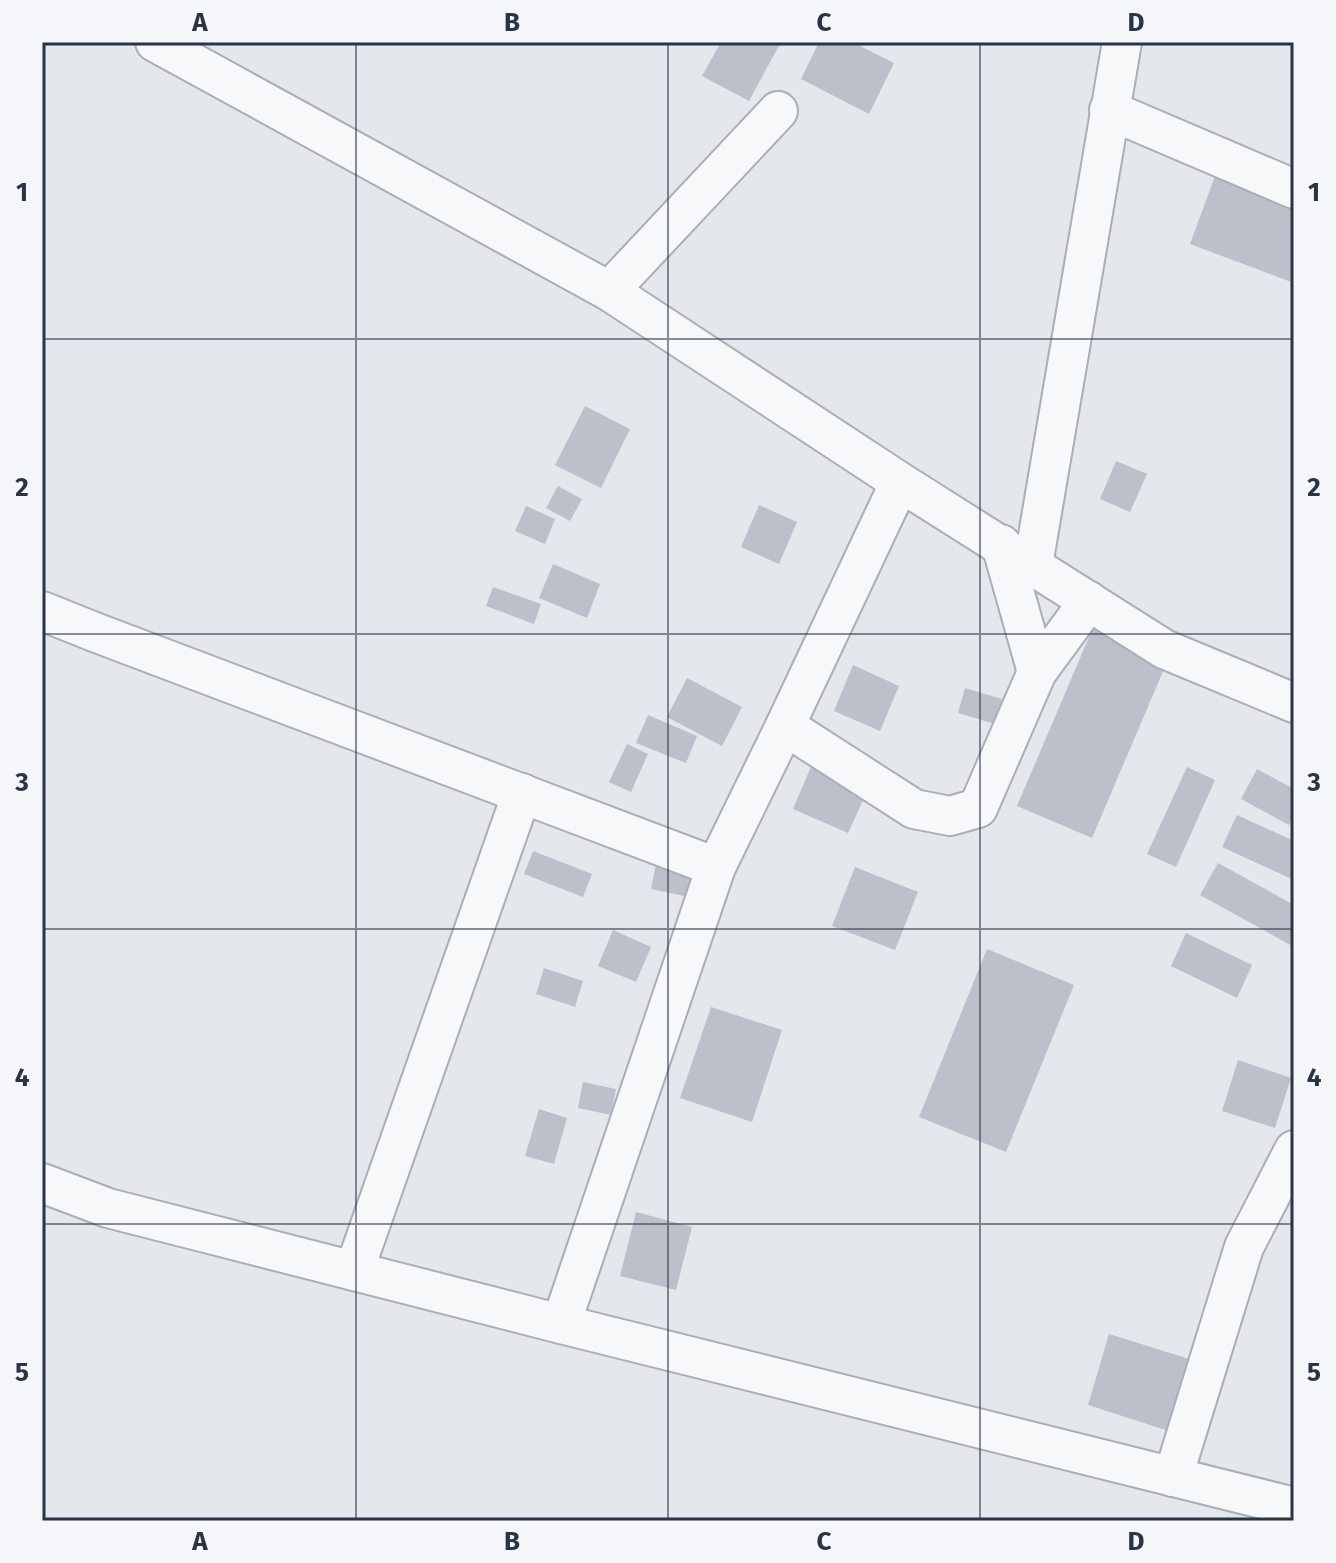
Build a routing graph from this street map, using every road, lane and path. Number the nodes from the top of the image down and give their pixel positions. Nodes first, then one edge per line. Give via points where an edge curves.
1 (155, 42) edge
2 (1122, 42) edge
3 (1109, 110) junction
4 (778, 111) dead end
5 (1294, 189) edge
6 (609, 291) junction
7 (900, 482) junction
8 (1001, 544) junction
9 (1033, 565) junction
10 (1089, 601) junction
11 (42, 611) edge
12 (1037, 672) junction
13 (1294, 703) edge
14 (785, 726) junction
15 (522, 793) junction
16 (716, 867) junction
17 (1294, 1150) edge
18 (42, 1183) edge
19 (354, 1271) junction
20 (561, 1324) junction
21 (1173, 1477) junction
22 (1294, 1507) edge

1 - 6 street
2 - 3 street
3 - 5 street
3 - 9 street
4 - 6 street
6 - 7 street
7 - 8 street
7 - 14 street
8 - 9 street
8 - 12 street
9 - 10 street
10 - 12 street
10 - 13 street via 1164,649
11 - 15 street
12 - 14 street via 978,808 950,816 914,809
14 - 16 street
15 - 16 street
15 - 19 street
16 - 20 street
17 - 21 street via 1244,1247
18 - 19 street via 108,1208
19 - 20 street
20 - 21 street
21 - 22 street

